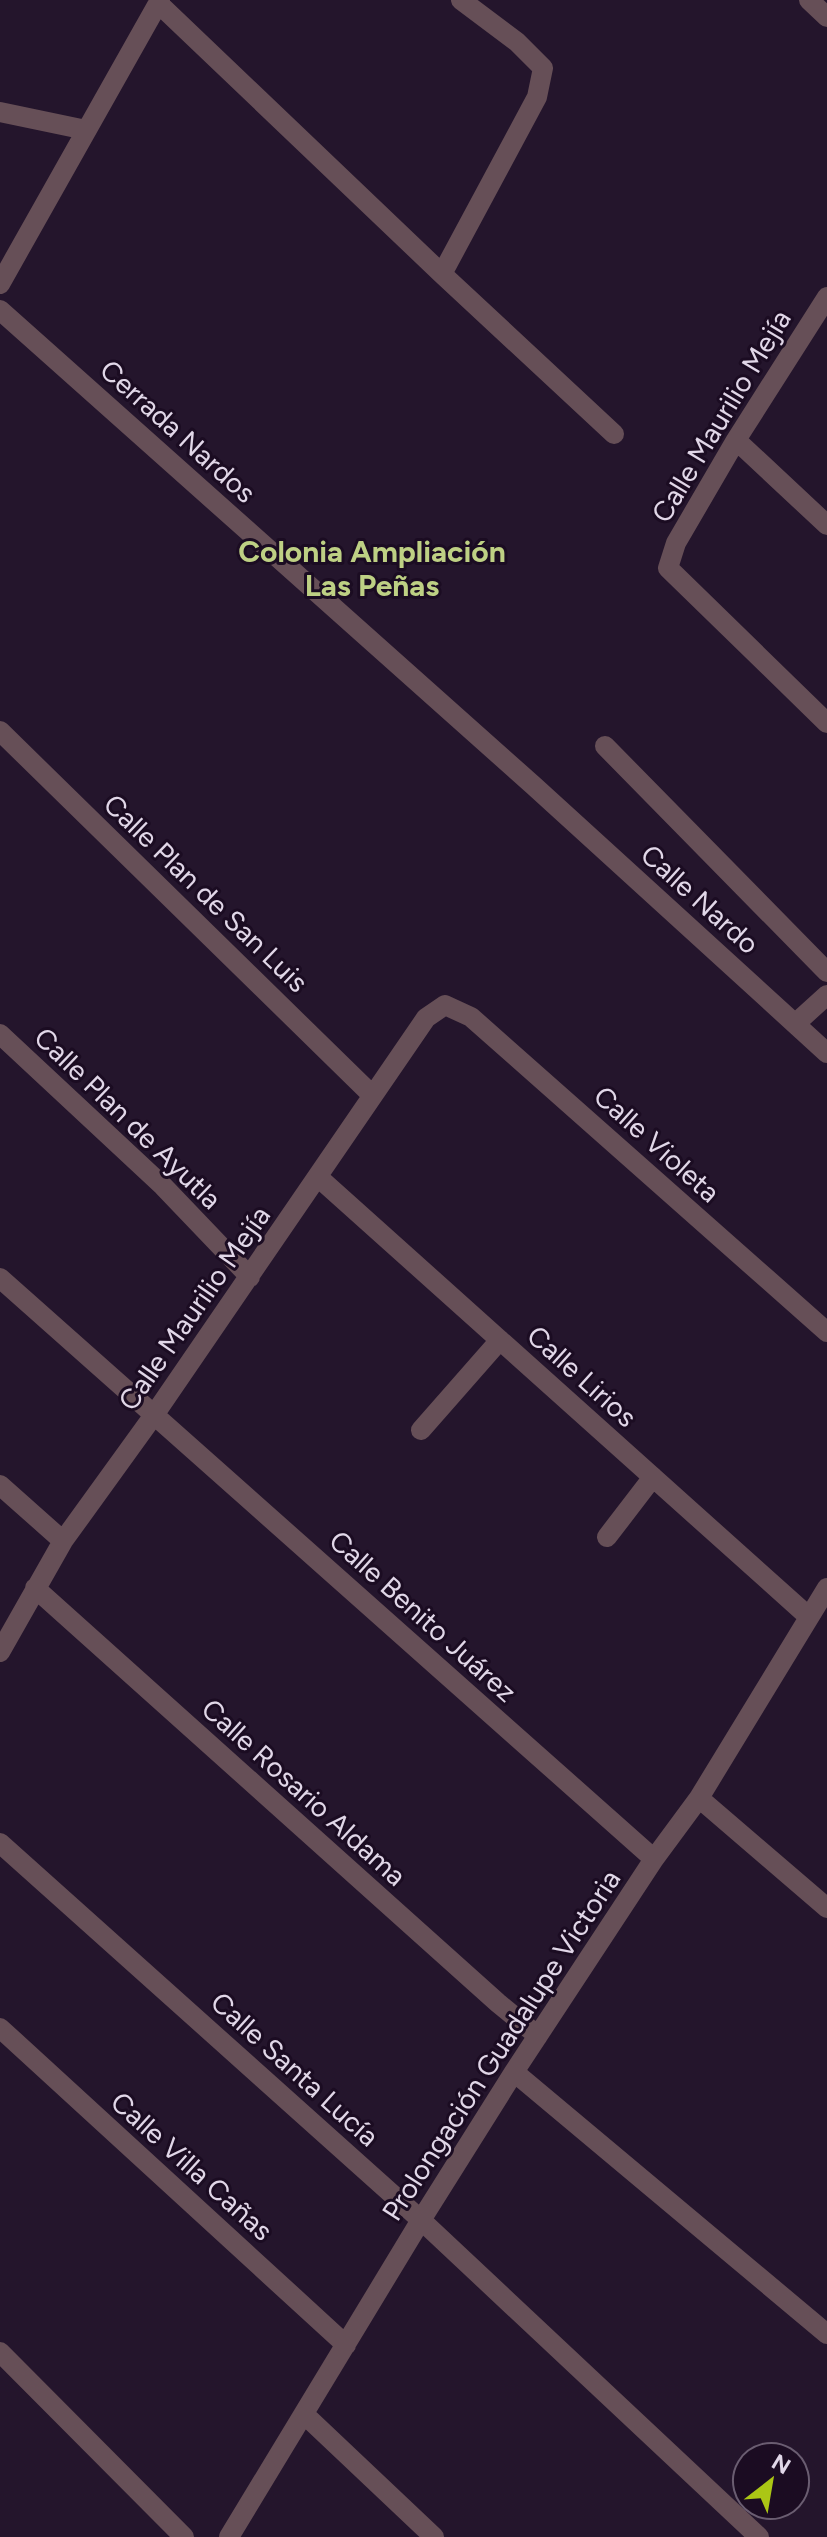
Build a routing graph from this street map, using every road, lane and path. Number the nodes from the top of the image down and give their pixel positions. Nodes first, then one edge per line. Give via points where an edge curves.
1 (461, 0) edge
2 (809, 0) edge
3 (159, 2) edge
4 (827, 17) edge
5 (0, 112) edge
6 (86, 130) junction
7 (442, 274) junction
8 (0, 284) edge
9 (827, 297) edge
10 (0, 310) edge
11 (614, 434) dead end
12 (736, 440) junction
13 (827, 525) edge
14 (827, 693) edge
15 (820, 716) edge
16 (0, 731) edge
17 (605, 746) dead end
18 (534, 786) joint
19 (827, 972) edge
20 (827, 995) edge
21 (445, 1005) joint
22 (795, 1024) junction
23 (0, 1034) edge
24 (827, 1053) edge
25 (372, 1095) junction
26 (318, 1177) junction
27 (250, 1277) junction
28 (0, 1278) edge
29 (827, 1332) edge
30 (500, 1340) junction
31 (154, 1415) junction
32 (421, 1430) dead end
33 (653, 1477) junction
34 (0, 1485) edge
35 (607, 1537) dead end
36 (63, 1541) junction
37 (35, 1588) junction
38 (827, 1588) edge
39 (809, 1617) junction
40 (0, 1652) edge
41 (699, 1798) junction
42 (0, 1843) edge
43 (654, 1859) junction
44 (827, 1908) edge
45 (0, 2028) edge
46 (538, 2036) junction
47 (514, 2072) junction
48 (421, 2220) junction
49 (827, 2334) edge
50 (346, 2345) junction
51 (0, 2352) edge
52 (305, 2415) junction
53 (184, 2537) edge
54 (229, 2537) edge
55 (434, 2537) edge
56 (759, 2537) edge

1 - 7 street via 543,68 537,97
2 - 4 street
3 - 6 street
3 - 7 street
5 - 6 street
6 - 8 street
7 - 11 street
9 - 12 street, Calle Maurilio Mejía
10 - 18 street, Cerrada Nardos
12 - 13 street
12 - 15 street, Calle Maurilio Mejía via 676,543 668,568
14 - 15 street
16 - 25 street, Calle Plan de San Luis
17 - 19 street
18 - 22 street, Calle Nardo
20 - 22 street
21 - 25 street, Calle Maurilio Mejía via 426,1018
21 - 29 street, Calle Violeta via 471,1017
22 - 24 street, Calle Nardo
23 - 27 street, Calle Plan de Ayutla via 163,1186
25 - 26 street, Calle Maurilio Mejía
26 - 27 street, Calle Maurilio Mejía
26 - 30 street, Calle Lirios
27 - 31 street, Calle Maurilio Mejía
28 - 31 street, Calle Benito Juárez
30 - 32 street
30 - 33 street, Calle Lirios
31 - 36 street, Calle Maurilio Mejía
31 - 43 street, Calle Benito Juárez
33 - 35 street
33 - 39 street, Calle Lirios
34 - 36 street
36 - 37 street, Calle Maurilio Mejía
37 - 40 street, Calle Maurilio Mejía
37 - 46 street, Calle Rosario Aldama
38 - 39 street, Prolongación Guadalupe Victoria
39 - 41 street, Prolongación Guadalupe Victoria
41 - 43 street, Prolongación Guadalupe Victoria
41 - 44 street
42 - 48 street, Calle Santa Lucía
43 - 46 street, Prolongación Guadalupe Victoria
45 - 50 street, Calle Villa Cañas
46 - 47 street, Prolongación Guadalupe Victoria
47 - 48 street, Prolongación Guadalupe Victoria
47 - 49 street
48 - 50 street, Prolongación Guadalupe Victoria
48 - 56 street, Calle Santa Lucía
50 - 52 street, Prolongación Guadalupe Victoria
51 - 53 street
52 - 54 street, Prolongación Guadalupe Victoria
52 - 55 street

